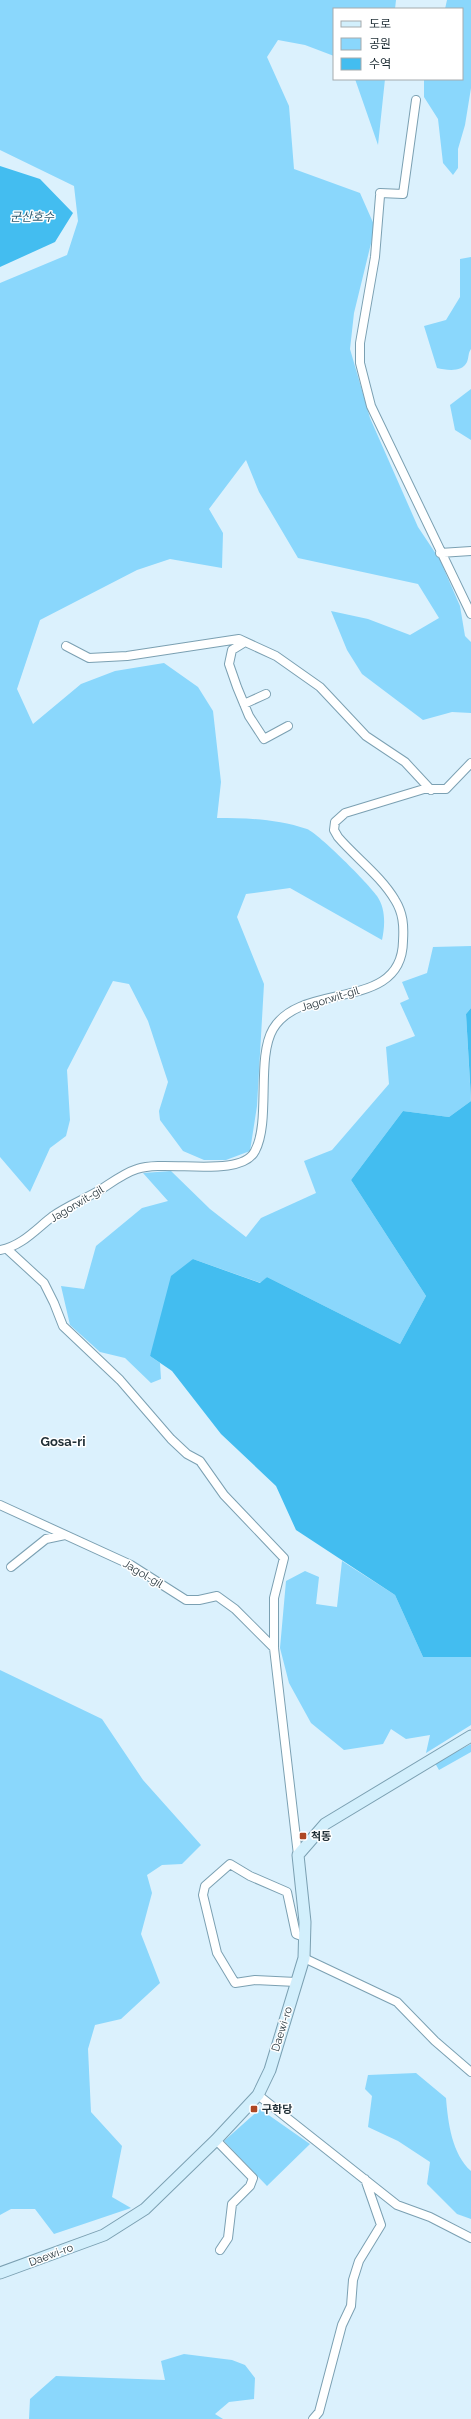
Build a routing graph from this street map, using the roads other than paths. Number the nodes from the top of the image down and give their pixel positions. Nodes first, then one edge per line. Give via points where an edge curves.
1 (416, 100) dead end
2 (471, 551) edge
3 (440, 553) junction
4 (471, 614) edge
5 (245, 642) junction
6 (66, 646) dead end
7 (266, 694) dead end
8 (244, 704) junction
9 (288, 726) dead end
10 (471, 763) edge
11 (431, 790) junction
12 (3, 1249) edge
13 (0, 1505) edge
14 (65, 1534) junction
15 (11, 1567) dead end
16 (274, 1648) junction
17 (471, 1736) edge
18 (298, 1855) junction
19 (304, 1937) junction
20 (304, 1958) junction
21 (296, 1982) junction
22 (471, 2072) edge
23 (258, 2095) junction
24 (216, 2140) junction
25 (365, 2178) junction
26 (471, 2238) edge
27 (220, 2250) dead end
28 (0, 2273) edge
29 (313, 2419) edge

1 - 3 street via 403,194 380,194 375,257 360,343 360,363 371,406 436,539
2 - 3 street
3 - 4 street
5 - 6 street via 233,640 127,656 90,658
5 - 8 street via 232,650 229,664
5 - 11 street via 276,656 320,687 366,736 405,762
7 - 8 street
8 - 9 street via 264,739
10 - 11 street, Jagorwit-gil via 446,789
11 - 12 street, Jagorwit-gil via 424,789 345,814 335,822 334,830 338,837 386,888 402,914 403,945 400,961 394,973 386,980 308,1004 286,1014 273,1028 267,1043 260,1132 255,1152 233,1166 154,1165 135,1169 54,1216 28,1238
12 - 16 street via 44,1283 63,1326 120,1380 171,1439 187,1454 200,1461 224,1495 284,1558 274,1598
13 - 14 street, Jagol-gil
14 - 15 street via 46,1539
14 - 16 street, Jagol-gil via 131,1565 186,1600 217,1596 235,1609
16 - 18 street
17 - 18 main road via 325,1824
18 - 19 main road, Daewi-ro via 305,1922
19 - 20 main road, Daewi-ro
19 - 21 street via 296,1934 287,1892 230,1864 205,1886 202,1895 217,1953 235,1984 255,1980
20 - 21 main road, Daewi-ro
20 - 22 street via 397,2002 434,2041
21 - 23 main road, Daewi-ro via 270,2070
23 - 24 main road, Daewi-ro
23 - 25 street
24 - 27 street via 252,2178 250,2186 232,2204 228,2238
24 - 28 main road, Daewi-ro via 145,2209 104,2236
25 - 26 street via 396,2204 430,2217
25 - 29 street via 381,2225 359,2261 353,2280 351,2306 342,2325 319,2412

